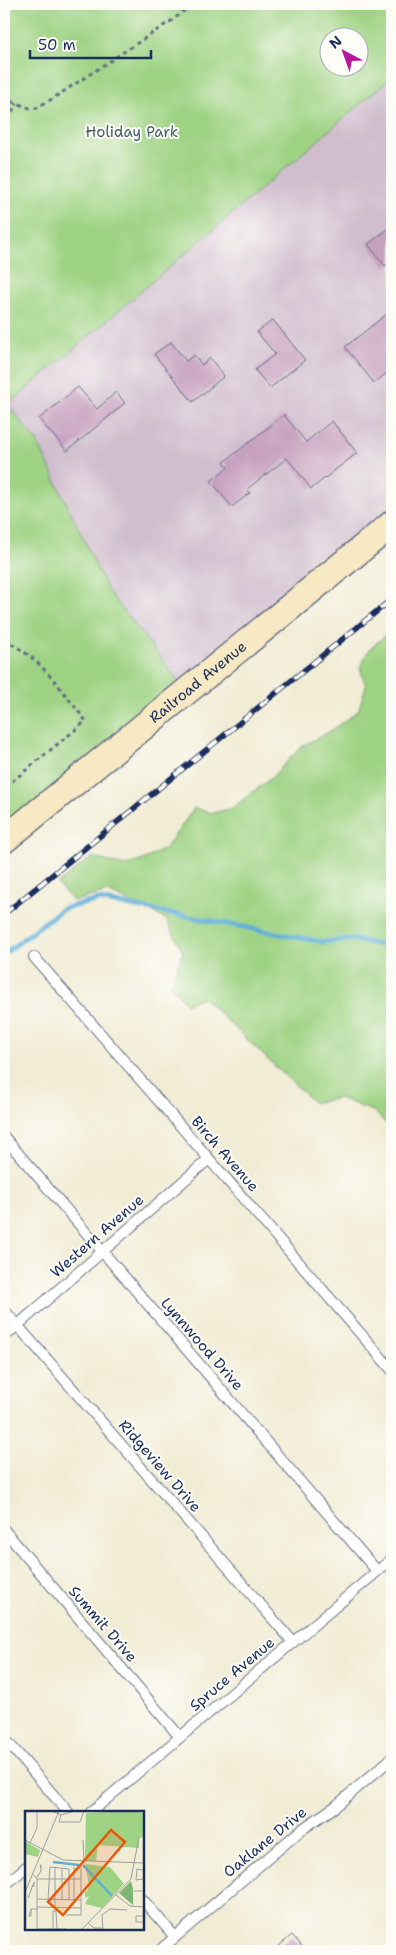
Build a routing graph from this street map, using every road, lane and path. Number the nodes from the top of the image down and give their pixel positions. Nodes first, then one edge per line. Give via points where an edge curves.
1 (193, 4) edge
2 (4, 99) edge
3 (17, 103) junction
4 (8, 120) dead end
5 (392, 524) edge
6 (4, 640) edge
7 (4, 788) edge
8 (4, 840) edge
9 (34, 957) dead end
10 (4, 1137) edge
11 (209, 1159) junction
12 (102, 1251) junction
13 (4, 1310) edge
14 (17, 1325) junction
15 (4, 1336) edge
16 (392, 1370) edge
17 (4, 1530) edge
18 (392, 1559) edge
19 (377, 1571) junction
20 (293, 1642) junction
21 (180, 1737) junction
22 (4, 1738) edge
23 (392, 1758) edge
24 (67, 1811) edge
25 (92, 1811) edge
26 (25, 1868) edge
27 (4, 1886) edge
28 (144, 1901) edge
29 (175, 1937) junction
30 (159, 1951) edge

1 - 3 path via 36,108
2 - 3 path
3 - 4 path
5 - 8 main road, Railroad Avenue
6 - 7 path via 22,648 36,660 86,721
9 - 11 lane, Birch Avenue
10 - 12 lane, Lynnwood Drive
11 - 12 lane, Western Avenue
11 - 16 lane, Birch Avenue
12 - 14 lane, Western Avenue
12 - 19 lane, Lynnwood Drive
13 - 14 lane, Ridgeview Drive
14 - 15 lane, Western Avenue
14 - 20 lane, Ridgeview Drive
17 - 21 lane, Summit Drive
18 - 19 lane, Spruce Avenue
19 - 20 lane, Spruce Avenue
20 - 21 lane, Spruce Avenue
21 - 25 lane, Spruce Avenue
22 - 24 lane
23 - 29 lane, Oaklane Drive
26 - 27 lane
28 - 29 lane
29 - 30 lane, Oaklane Drive

